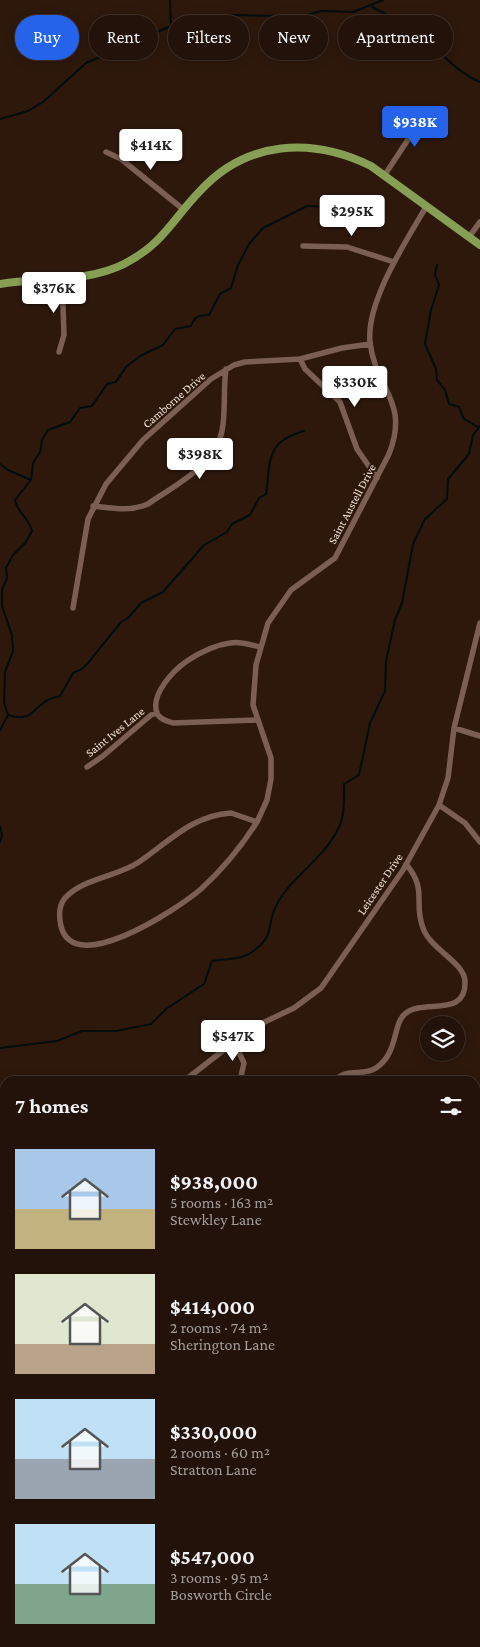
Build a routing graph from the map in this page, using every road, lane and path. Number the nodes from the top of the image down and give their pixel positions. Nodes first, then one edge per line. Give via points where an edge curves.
1 (431, 110) dead end
2 (106, 152) dead end
3 (384, 176) junction
4 (426, 207) junction
5 (184, 210) junction
6 (480, 222) edge
7 (469, 237) junction
8 (480, 245) edge
9 (303, 246) dead end
10 (394, 262) junction
11 (62, 278) junction
12 (0, 284) edge
13 (370, 344) junction
14 (59, 352) dead end
15 (300, 359) junction
16 (226, 369) junction
17 (377, 478) junction
18 (93, 506) junction
19 (73, 608) dead end
20 (480, 623) edge
21 (260, 647) junction
22 (157, 713) junction
23 (257, 720) junction
24 (454, 728) junction
25 (480, 736) edge
26 (87, 767) dead end
27 (439, 805) junction
28 (256, 822) junction
29 (480, 842) edge
30 (406, 864) junction
31 (234, 1042) junction
32 (190, 1076) edge
33 (241, 1076) edge
34 (341, 1076) edge

1 - 3 street
2 - 5 street via 121,159
3 - 4 main road
3 - 5 main road via 371,166 339,153 306,147 280,149 226,168 212,178
4 - 7 main road
4 - 10 street, Saint Austell Drive
5 - 11 main road via 160,240 122,265 91,275
6 - 7 street
7 - 8 main road
9 - 10 street via 347,246
10 - 13 street, Saint Austell Drive via 374,312
11 - 12 main road via 24,279
11 - 14 street via 64,335
13 - 15 street, Camborne Drive
13 - 17 street, Saint Austell Drive via 397,421 396,437
15 - 16 street, Camborne Drive via 245,362
15 - 17 street via 305,369 340,402 357,449
16 - 18 street, Camborne Drive via 143,440 106,484
16 - 18 street via 222,432 203,465 137,509
17 - 21 street, Saint Austell Drive via 334,558 291,590 268,624
18 - 19 street, Camborne Drive via 84,533
20 - 24 street, Leicester Drive
21 - 22 street via 232,642 187,661 162,688 157,698
21 - 23 street, Saint Austell Drive via 254,686
22 - 23 street via 172,723
22 - 26 street, Saint Ives Lane via 151,714
23 - 28 street, Saint Austell Drive via 271,758 271,779
24 - 25 street
24 - 27 street, Leicester Drive via 448,778
27 - 29 street via 466,823
27 - 30 street, Leicester Drive
28 - 28 street, Saint Austell Drive via 247,838 209,881 186,902 153,922 91,946 70,940 64,932 60,910 63,900 74,890 138,863 194,822 213,814 231,813
30 - 31 street, Leicester Drive via 321,988 294,1008 252,1028
30 - 34 street via 420,887 422,928 431,943 458,966 465,980 464,988 461,996 448,1006 414,1009 405,1013 391,1053 379,1066 364,1073
31 - 32 street, Leicester Drive
31 - 33 street via 244,1063

